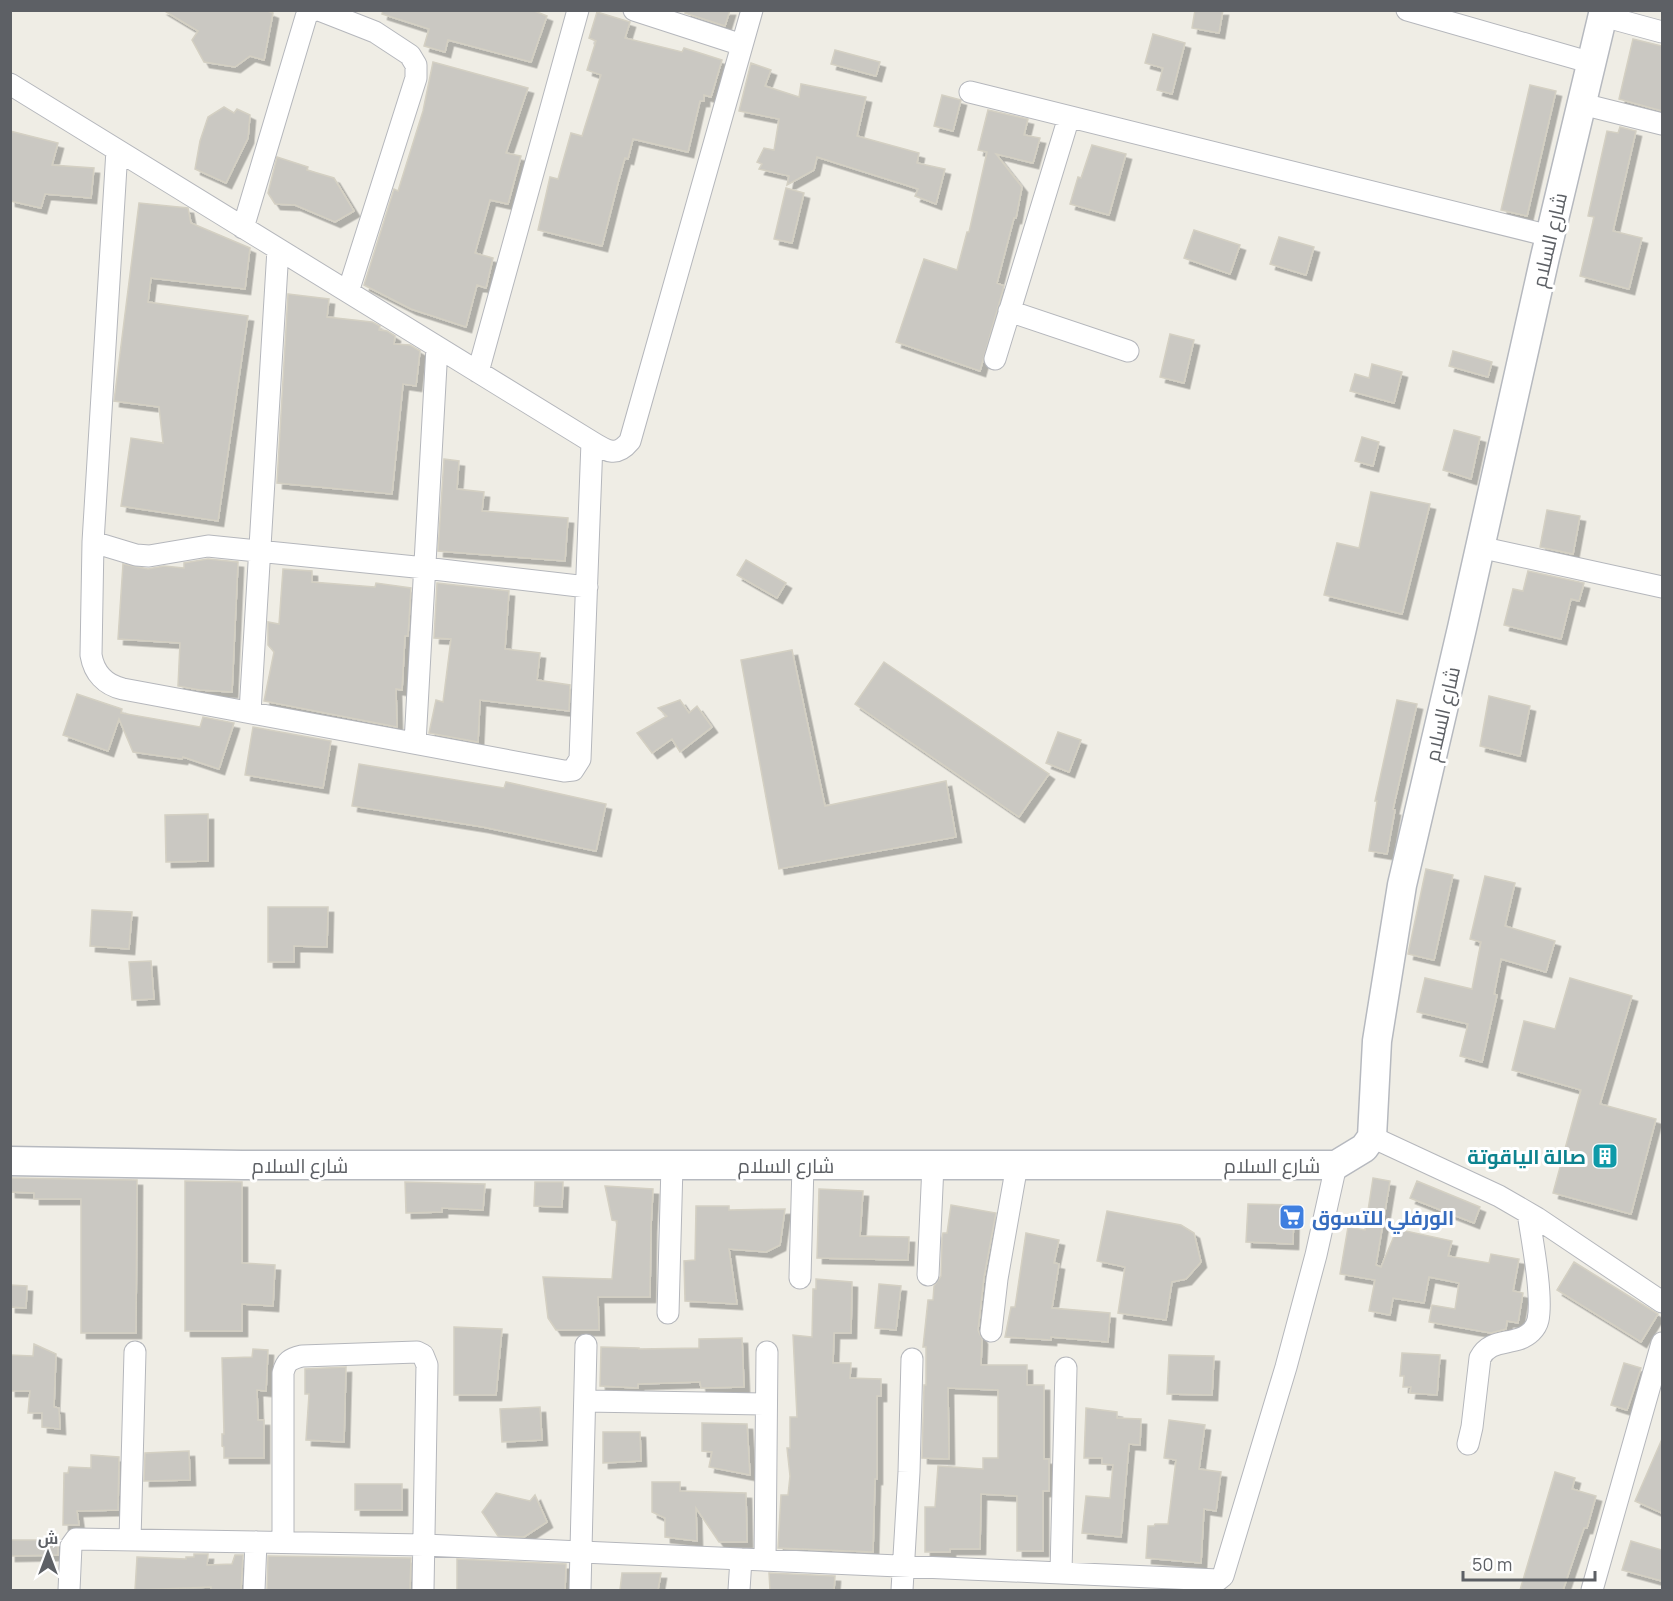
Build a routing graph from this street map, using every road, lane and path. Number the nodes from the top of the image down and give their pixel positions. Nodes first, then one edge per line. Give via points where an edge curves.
1 (318, 10) edge
2 (578, 10) edge
3 (634, 10) edge
4 (752, 10) edge
5 (1407, 10) edge
6 (1604, 13) edge
7 (1662, 32) edge
8 (742, 45) junction
9 (1592, 63) junction
10 (10, 84) edge
11 (970, 92) dead end
12 (1582, 104) junction
13 (1069, 117) junction
14 (1662, 124) edge
15 (117, 150) junction
16 (243, 228) junction
17 (1550, 236) junction
18 (278, 249) junction
19 (348, 292) junction
20 (1009, 311) junction
21 (437, 346) junction
22 (1128, 351) dead end
23 (995, 359) dead end
24 (478, 372) junction
25 (592, 442) junction
26 (93, 542) junction
27 (1479, 547) junction
28 (260, 551) junction
29 (425, 567) junction
30 (586, 586) junction
31 (1662, 587) edge
32 (250, 712) junction
33 (415, 743) junction
34 (1372, 1137) junction
35 (10, 1161) edge
36 (672, 1165) junction
37 (803, 1165) junction
38 (933, 1165) junction
39 (1017, 1165) junction
40 (1336, 1165) junction
41 (1528, 1213) junction
42 (928, 1275) dead end
43 (800, 1278) dead end
44 (1662, 1302) edge
45 (668, 1313) dead end
46 (992, 1331) dead end
47 (1662, 1343) edge
48 (586, 1345) dead end
49 (135, 1352) dead end
50 (767, 1352) dead end
51 (912, 1359) dead end
52 (1066, 1368) dead end
53 (585, 1401) junction
54 (766, 1404) junction
55 (1468, 1443) dead end
56 (130, 1540) junction
57 (256, 1542) junction
58 (283, 1542) junction
59 (424, 1545) junction
60 (582, 1552) junction
61 (741, 1559) junction
62 (765, 1560) junction
63 (903, 1566) junction
64 (1061, 1572) junction
65 (1113, 1582) edge
66 (69, 1590) edge
67 (254, 1590) edge
68 (423, 1590) edge
69 (580, 1590) edge
70 (739, 1590) edge
71 (902, 1590) edge
72 (1592, 1590) edge

1 - 16 street via 310,11 306,17
1 - 19 street via 375,32 410,55 416,66 416,78
2 - 24 street
3 - 8 street
4 - 8 street
5 - 9 street
6 - 7 street
6 - 9 main road, شارع السلام
8 - 25 street via 630,441 615,452
9 - 12 main road, شارع السلام
10 - 15 street
11 - 13 street
12 - 14 street
12 - 17 main road, شارع السلام
13 - 17 street
13 - 20 street
15 - 16 street
15 - 26 street
16 - 18 street
17 - 27 main road, شارع السلام
18 - 19 street
18 - 28 street
19 - 21 street
20 - 22 street
20 - 23 street
21 - 24 street
21 - 29 street
24 - 25 street
25 - 30 street
26 - 28 street via 149,555 208,546
26 - 32 street via 91,655 101,677 115,687
27 - 31 street
27 - 34 main road, شارع السلام via 1392,934 1377,1041
28 - 29 street
28 - 32 street
29 - 30 street
29 - 33 street
30 - 33 street via 580,759 573,770
32 - 33 street
34 - 40 main road, شارع السلام via 1364,1148
34 - 41 street
35 - 36 main road, شارع السلام
36 - 37 main road, شارع السلام
36 - 45 street
37 - 38 main road, شارع السلام
37 - 43 street
38 - 39 main road, شارع السلام
38 - 42 street
39 - 40 main road, شارع السلام
39 - 46 street
40 - 65 street via 1286,1367 1223,1576 1218,1580
41 - 44 street
41 - 55 street via 1538,1319 1526,1337 1484,1350
47 - 72 street
48 - 53 street
49 - 56 street
50 - 54 street
51 - 63 street
52 - 64 street
53 - 54 street
53 - 60 street
54 - 62 street
56 - 57 street
56 - 66 street via 73,1540
57 - 58 street
57 - 67 street
58 - 59 street
58 - 59 street via 285,1365 302,1356 417,1352 427,1365
59 - 60 street
59 - 68 street
60 - 61 street
60 - 69 street
61 - 62 street
61 - 70 street
62 - 63 street
63 - 64 street
63 - 71 street
64 - 65 street

